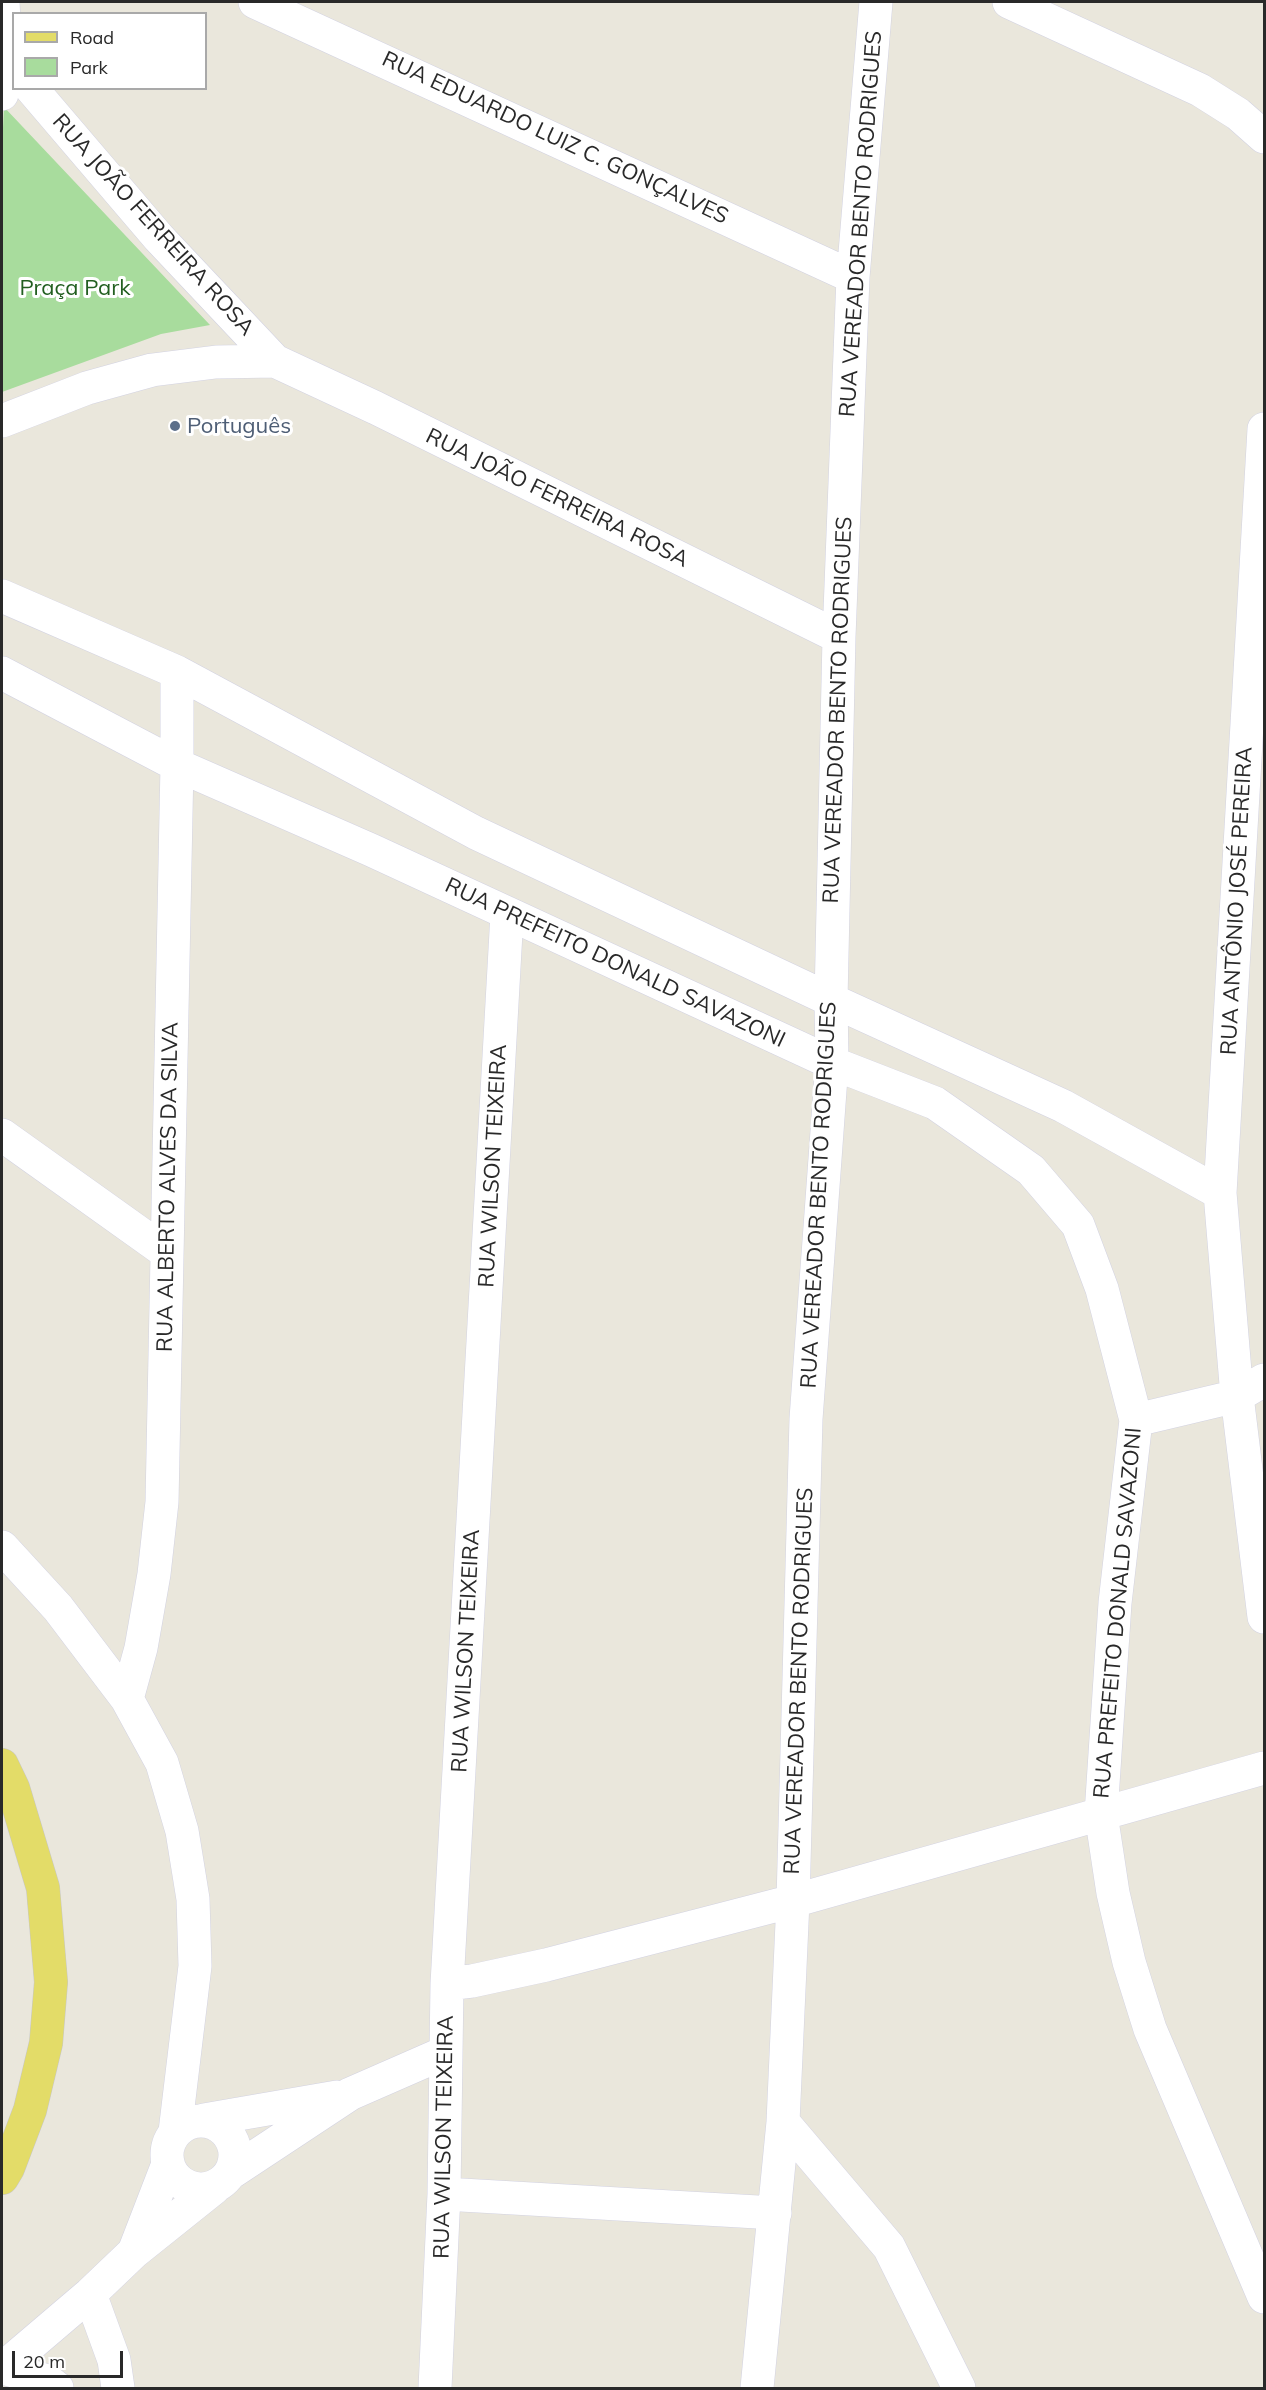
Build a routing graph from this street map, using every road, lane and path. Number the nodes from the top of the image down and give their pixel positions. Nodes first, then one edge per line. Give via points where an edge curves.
1 (3, 2) edge
2 (255, 2) edge
3 (876, 2) edge
4 (1009, 2) edge
5 (10, 63) edge
6 (33, 90) edge
7 (2, 94) edge
8 (1264, 137) edge
9 (853, 277) junction
10 (275, 362) junction
11 (2, 421) edge
12 (1264, 429) edge
13 (2, 596) edge
14 (839, 637) junction
15 (177, 672) junction
16 (2, 673) edge
17 (177, 765) junction
18 (507, 914) junction
19 (831, 1000) junction
20 (832, 1063) junction
21 (2, 1135) edge
22 (1220, 1193) junction
23 (166, 1252) junction
24 (1251, 1388) edge
25 (1136, 1420) junction
26 (2, 1547) edge
27 (1264, 1617) edge
28 (127, 1699) junction
29 (2, 1765) edge
30 (1264, 1768) edge
31 (1101, 1814) junction
32 (793, 1901) junction
33 (447, 1984) junction
34 (446, 2052) junction
35 (350, 2094) junction
36 (783, 2122) junction
37 (190, 2126) junction
38 (168, 2164) junction
39 (2, 2178) edge
40 (223, 2180) junction
41 (444, 2194) junction
42 (775, 2213) junction
43 (134, 2252) junction
44 (90, 2294) junction
45 (1264, 2297) edge
46 (2, 2368) edge
47 (57, 2388) edge
48 (118, 2388) edge
49 (435, 2388) edge
50 (757, 2388) edge
51 (959, 2388) edge

1 - 5 street
2 - 9 street, RUA EDUARDO LUIZ C. GONÇALVES
3 - 9 street, RUA VEREADOR BENTO RODRIGUES
4 - 8 street via 1200,90 1238,114
5 - 7 street
6 - 10 street, RUA JOÃO FERREIRA ROSA via 159,238
9 - 14 street, RUA VEREADOR BENTO RODRIGUES
10 - 11 street, RUA JOÃO FERREIRA ROSA via 152,370 87,388
10 - 14 street, RUA JOÃO FERREIRA ROSA
12 - 22 street, RUA ANTÔNIO JOSÉ PEREIRA
13 - 15 street
14 - 19 street, RUA VEREADOR BENTO RODRIGUES
15 - 17 street, RUA ALBERTO ALVES DA SILVA
15 - 19 street via 476,832
16 - 17 street, RUA PREFEITO DONALD SAVAZONI
17 - 18 street, RUA PREFEITO DONALD SAVAZONI
17 - 23 street, RUA ALBERTO ALVES DA SILVA
18 - 20 street, RUA PREFEITO DONALD SAVAZONI
18 - 33 street, RUA WILSON TEIXEIRA
19 - 20 street, RUA VEREADOR BENTO RODRIGUES
19 - 22 street via 1063,1107
20 - 25 street, RUA PREFEITO DONALD SAVAZONI via 935,1103 1031,1170 1078,1226 1102,1289
20 - 32 street, RUA VEREADOR BENTO RODRIGUES via 806,1419
21 - 23 street
22 - 24 street
23 - 28 street, RUA ALBERTO ALVES DA SILVA via 162,1502 141,1648
24 - 25 street
24 - 27 street
25 - 31 street, RUA PREFEITO DONALD SAVAZONI via 1115,1603
26 - 28 street via 58,1608
28 - 37 street via 162,1763 182,1831 193,1899
29 - 39 main road via 13,1788 43,1888 51,1982 46,2043 30,2110
30 - 31 street
31 - 32 street
31 - 45 street, RUA PREFEITO DONALD SAVAZONI via 1113,1893 1150,2029
32 - 33 street via 546,1965
32 - 36 street, RUA VEREADOR BENTO RODRIGUES
33 - 34 street, RUA WILSON TEIXEIRA
34 - 35 street
34 - 41 street, RUA WILSON TEIXEIRA
35 - 37 street
35 - 40 street
36 - 42 street, RUA VEREADOR BENTO RODRIGUES
36 - 51 street via 889,2247
37 - 38 street via 169,2142
37 - 40 street via 215,2124 232,2139 236,2161
38 - 40 street via 180,2183 202,2190
38 - 43 street
40 - 43 street
41 - 42 street
41 - 49 street, RUA WILSON TEIXEIRA
42 - 50 street, RUA VEREADOR BENTO RODRIGUES
43 - 44 street
44 - 46 street
44 - 48 street via 114,2360
46 - 47 street via 48,2381

